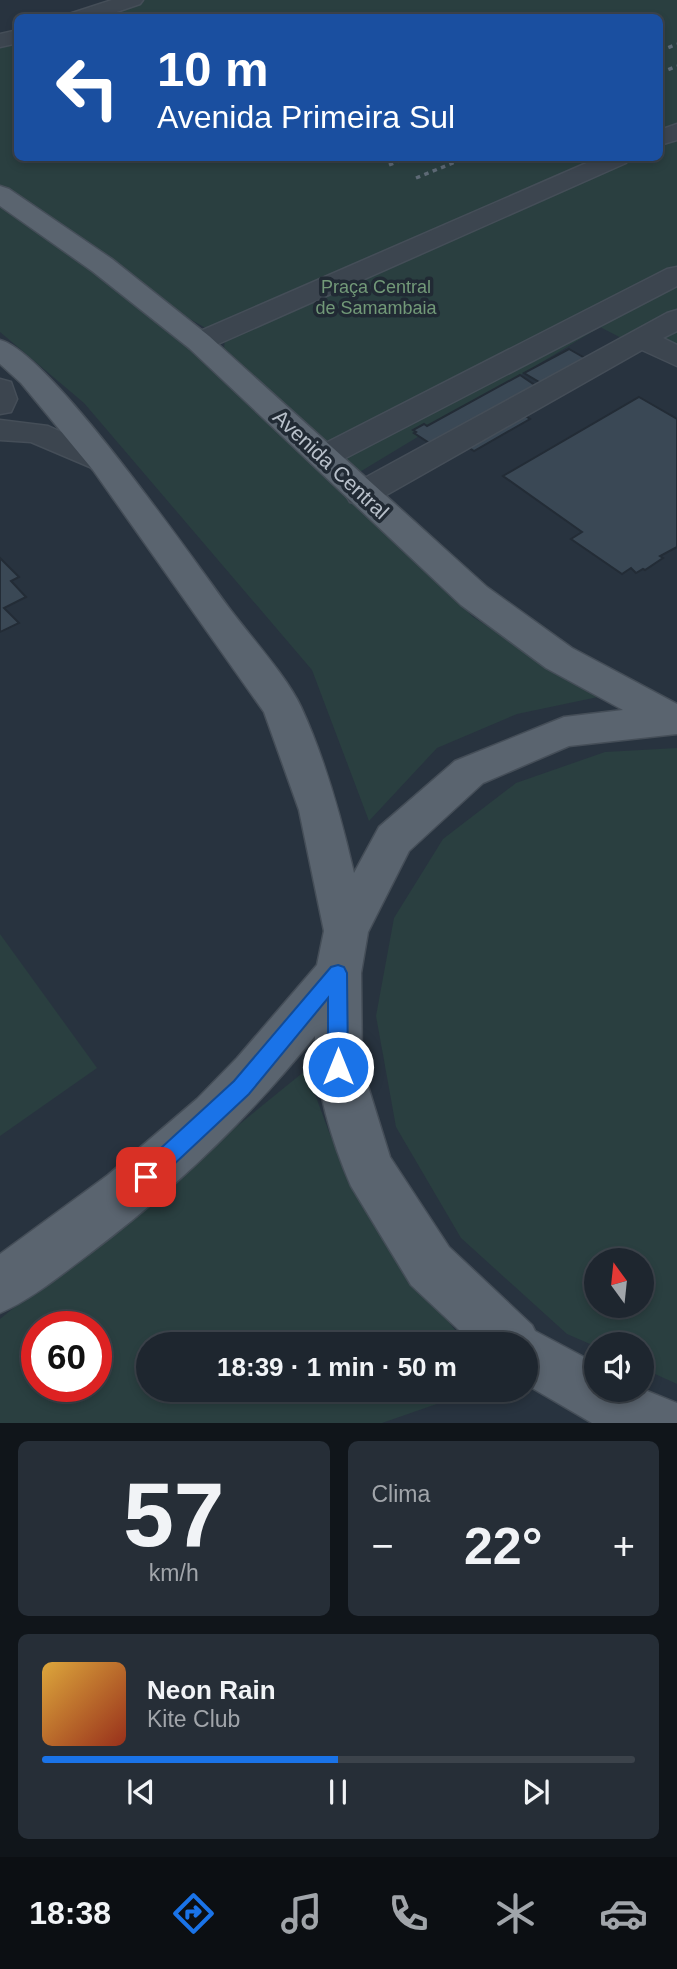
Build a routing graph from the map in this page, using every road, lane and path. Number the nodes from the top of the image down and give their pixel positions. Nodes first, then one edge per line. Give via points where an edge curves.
1 (133, 0) edge
2 (89, 14) edge
3 (610, 161) edge
4 (0, 194) edge
5 (677, 275) edge
6 (677, 319) edge
7 (642, 339) junction
8 (199, 342) junction
9 (0, 349) edge
10 (677, 357) edge
11 (0, 388) edge
12 (0, 405) edge
13 (0, 429) edge
14 (323, 457) junction
15 (104, 463) junction
16 (362, 494) junction
17 (674, 719) edge
18 (342, 952) junction
19 (0, 1286) edge
20 (500, 1332) edge
21 (538, 1361) edge
22 (639, 1421) edge

1 - 2 street
3 - 8 street
4 - 8 main road, Avenida Central via 102,265
5 - 14 street
6 - 7 street
7 - 10 street
7 - 16 street
8 - 14 main road, Avenida Central
9 - 15 main road via 32,377
11 - 12 street
13 - 15 street via 37,433
14 - 16 main road, Avenida Central
15 - 18 main road via 282,706 319,810
16 - 17 main road, Avenida Central via 474,596 559,658
17 - 18 main road via 564,732 469,772 394,839
18 - 19 main road via 242,1087 165,1161
18 - 20 main road via 338,1067 369,1169 430,1266
21 - 22 main road

